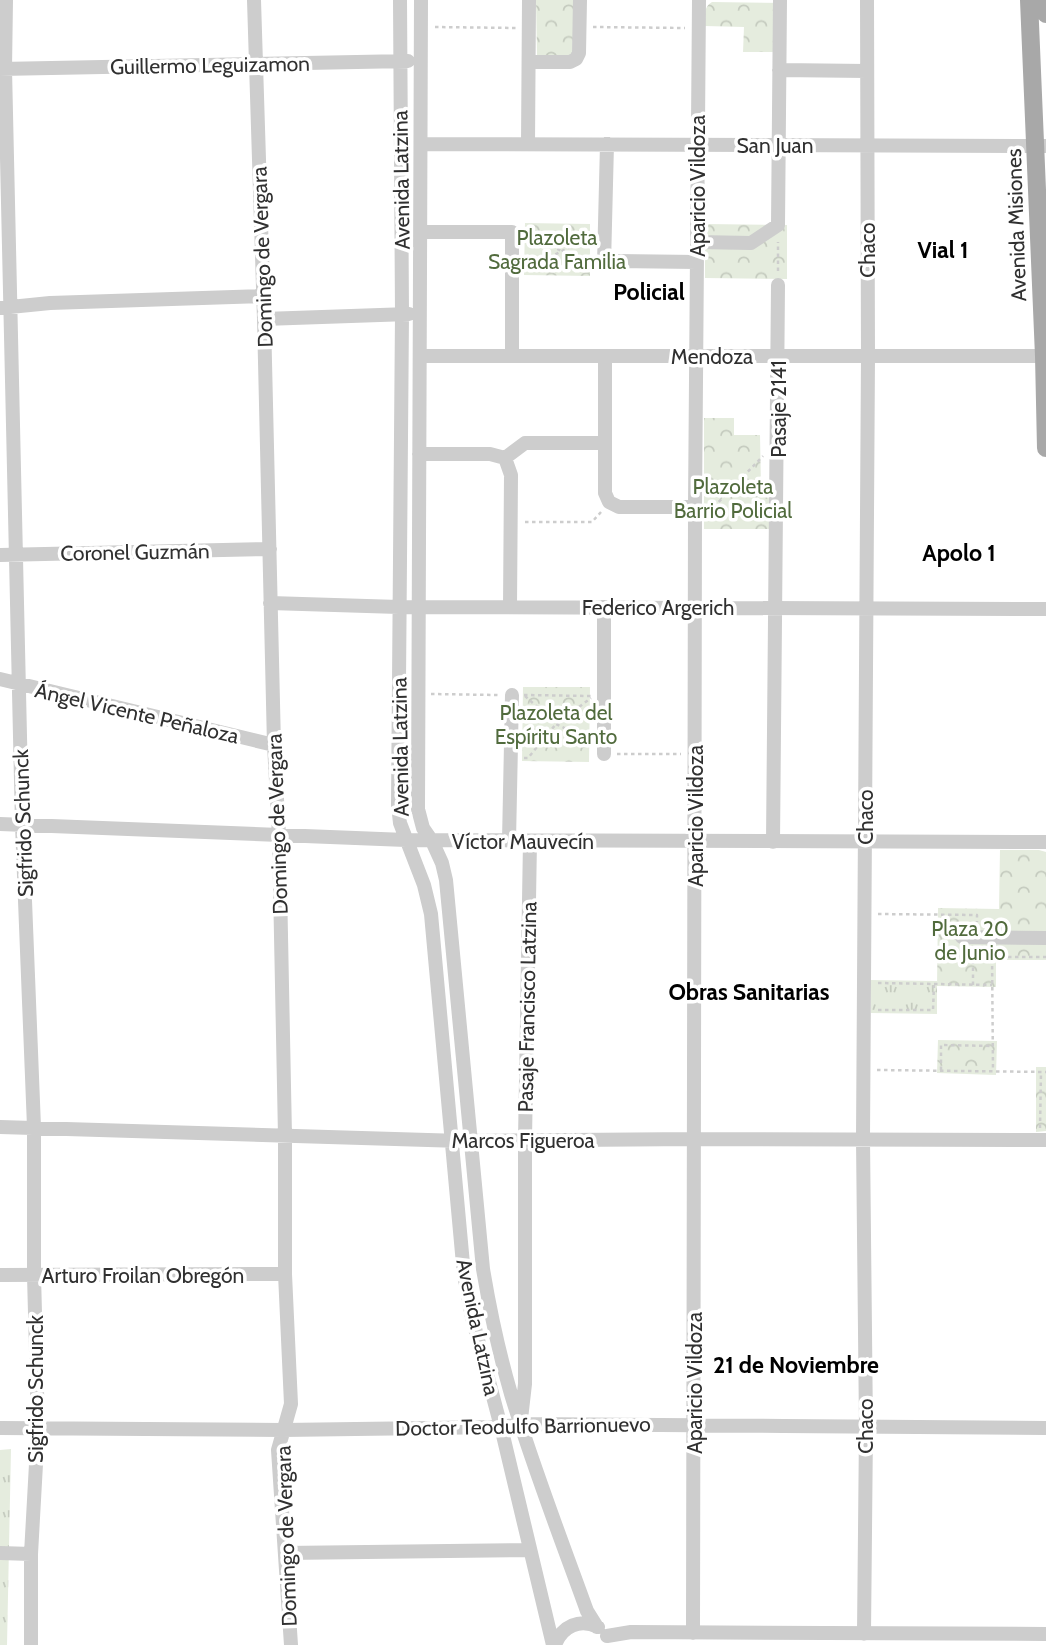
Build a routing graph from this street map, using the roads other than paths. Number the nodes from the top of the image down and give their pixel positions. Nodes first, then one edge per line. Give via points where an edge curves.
1 (6, 0) edge
2 (254, 0) edge
3 (400, 0) edge
4 (421, 0) edge
5 (529, 0) edge
6 (580, 0) edge
7 (699, 0) edge
8 (780, 0) edge
9 (867, 0) edge
10 (1029, 0) edge
11 (1045, 0) edge
12 (1046, 14) edge
13 (400, 61) junction
14 (421, 61) junction
15 (529, 62) junction
16 (256, 65) junction
17 (3, 69) edge
18 (779, 70) junction
19 (867, 71) junction
20 (421, 144) junction
21 (528, 144) junction
22 (607, 144) junction
23 (697, 145) junction
24 (778, 145) junction
25 (867, 145) junction
26 (1040, 146) edge
27 (421, 232) junction
28 (697, 242) junction
29 (697, 262) junction
30 (778, 285) road end
31 (263, 296) junction
32 (6, 308) edge
33 (402, 314) junction
34 (421, 314) junction
35 (264, 319) junction
36 (420, 356) junction
37 (512, 356) junction
38 (605, 356) junction
39 (697, 356) junction
40 (778, 356) junction
41 (868, 356) junction
42 (1045, 356) edge
43 (605, 443) junction
44 (1046, 448) edge
45 (419, 454) junction
46 (505, 458) junction
47 (695, 507) junction
48 (270, 549) junction
49 (0, 555) edge
50 (17, 555) junction
51 (270, 603) junction
52 (399, 607) junction
53 (418, 607) junction
54 (510, 607) junction
55 (604, 607) junction
56 (695, 608) junction
57 (776, 608) junction
58 (865, 608) junction
59 (1046, 609) edge
60 (0, 679) edge
61 (20, 685) junction
62 (512, 695) road end
63 (274, 745) junction
64 (604, 754) road end
65 (0, 824) edge
66 (22, 825) junction
67 (279, 835) junction
68 (406, 840) junction
69 (432, 841) junction
70 (509, 841) junction
71 (530, 841) junction
72 (695, 842) junction
73 (773, 842) junction
74 (865, 842) junction
75 (1046, 842) edge
76 (969, 937) road end
77 (1046, 938) edge
78 (0, 1127) edge
79 (34, 1127) junction
80 (285, 1136) junction
81 (695, 1139) junction
82 (863, 1139) junction
83 (525, 1140) junction
84 (1043, 1140) edge
85 (452, 1141) junction
86 (471, 1141) junction
87 (285, 1274) junction
88 (0, 1275) edge
89 (34, 1275) junction
90 (521, 1424) junction
91 (694, 1424) junction
92 (501, 1427) junction
93 (0, 1428) edge
94 (38, 1428) junction
95 (866, 1428) junction
96 (1046, 1428) edge
97 (283, 1430) junction
98 (530, 1550) junction
99 (0, 1553) edge
100 (31, 1553) junction
101 (285, 1553) junction
102 (693, 1633) junction
103 (1046, 1634) edge
104 (605, 1636) edge
105 (856, 1637) edge
106 (890, 1639) edge
107 (31, 1645) edge
108 (291, 1645) edge
109 (554, 1645) edge

1 - 17 street, Sigfrido Schunck
2 - 16 street, Domingo de Vergara
3 - 13 street, Avenida Latzina
4 - 14 street, Avenida Latzina
5 - 15 street
6 - 15 street via 576,59
7 - 23 street, Aparicio Vildoza
8 - 18 street
9 - 19 street, Chaco
10 - 26 main road, Avenida Misiones
11 - 12 main road
13 - 14 street, Guillermo Leguizamon
13 - 16 street, Guillermo Leguizamon
13 - 33 street, Avenida Latzina
14 - 20 street, Avenida Latzina
15 - 21 street
16 - 17 street, Guillermo Leguizamon
16 - 31 street, Domingo de Vergara
17 - 32 street, Sigfrido Schunck
18 - 19 street
18 - 24 street
19 - 25 street, Chaco
20 - 21 street, San Juan
20 - 27 street, Avenida Latzina
21 - 22 street, San Juan
22 - 23 street, San Juan
22 - 29 street via 604,264
23 - 24 street, San Juan
23 - 28 street, Aparicio Vildoza
24 - 25 street, San Juan
24 - 28 street via 778,225 751,243
25 - 26 street, San Juan
25 - 41 street, Chaco
26 - 42 main road, Avenida Misiones
27 - 34 street, Avenida Latzina
27 - 37 street via 512,232
28 - 29 street, Aparicio Vildoza
29 - 39 street, Aparicio Vildoza
30 - 40 street, Pasaje 2141
31 - 32 street
31 - 35 street, Domingo de Vergara
32 - 50 street, Sigfrido Schunck
33 - 34 street
33 - 35 street
33 - 52 street, Avenida Latzina
34 - 36 street, Avenida Latzina
35 - 48 street, Domingo de Vergara
36 - 37 street, Mendoza
36 - 45 street, Avenida Latzina
37 - 38 street, Mendoza
38 - 39 street, Mendoza
38 - 43 street
39 - 40 street, Mendoza
39 - 47 street, Aparicio Vildoza
40 - 41 street, Mendoza
40 - 57 street, Pasaje 2141
41 - 42 street, Mendoza
41 - 58 street, Chaco
42 - 44 main road, Avenida Misiones
43 - 46 street via 525,443
43 - 47 street via 609,502 620,507
45 - 46 street
45 - 53 street, Avenida Latzina
46 - 54 street via 511,475
47 - 56 street, Aparicio Vildoza
48 - 50 street, Coronel Guzmán
48 - 51 street, Domingo de Vergara
49 - 50 street, Coronel Guzmán
50 - 61 street, Sigfrido Schunck
51 - 52 street, Federico Argerich
51 - 63 street, Domingo de Vergara
52 - 53 street, Federico Argerich
52 - 68 street, Avenida Latzina via 398,805
53 - 54 street, Federico Argerich
53 - 69 street, Avenida Latzina via 418,809
54 - 55 street, Federico Argerich
55 - 56 street, Federico Argerich
55 - 64 street
56 - 57 street, Federico Argerich
56 - 72 street, Aparicio Vildoza
57 - 58 street, Federico Argerich
57 - 73 street, Pasaje 2141
58 - 59 street, Federico Argerich
58 - 74 street, Chaco
60 - 61 street, Ángel Vicente Peñaloza
61 - 63 street, Ángel Vicente Peñaloza
61 - 66 street, Sigfrido Schunck
62 - 70 street
63 - 67 street, Domingo de Vergara
65 - 66 street, Víctor Mauvecín
66 - 67 street, Víctor Mauvecín
66 - 79 street, Sigfrido Schunck
67 - 68 street, Víctor Mauvecín
67 - 80 street, Domingo de Vergara
68 - 69 street, Víctor Mauvecín
68 - 85 street, Avenida Latzina via 431,914
69 - 70 street, Víctor Mauvecín
69 - 86 street, Avenida Latzina via 446,880
70 - 71 street, Víctor Mauvecín
71 - 72 street, Víctor Mauvecín
71 - 83 street, Pasaje Francisco Latzina
72 - 73 street, Víctor Mauvecín
72 - 81 street, Aparicio Vildoza
73 - 74 street, Víctor Mauvecín
74 - 75 street, Víctor Mauvecín
74 - 82 street, Chaco
76 - 77 street
78 - 79 street, Marcos Figueroa
79 - 80 street, Marcos Figueroa
79 - 89 street, Sigfrido Schunck
80 - 85 street, Marcos Figueroa
80 - 87 street, Domingo de Vergara
81 - 82 street, Marcos Figueroa
81 - 83 street, Marcos Figueroa
81 - 91 street, Aparicio Vildoza
82 - 84 street, Marcos Figueroa
82 - 95 street, Chaco
83 - 86 street, Marcos Figueroa
83 - 90 street, Pasaje Francisco Latzina
85 - 86 street, Marcos Figueroa
85 - 92 street, Avenida Latzina via 464,1275
86 - 90 street, Avenida Latzina via 489,1303
87 - 89 street, Arturo Froilan Obregón
87 - 97 street, Domingo de Vergara via 291,1404
88 - 89 street, Arturo Froilan Obregón
89 - 94 street, Sigfrido Schunck
90 - 91 street, Doctor Teodulfo Barrionuevo
90 - 92 street, Doctor Teodulfo Barrionuevo
90 - 104 street, Avenida Latzina via 587,1611
91 - 95 street, Doctor Teodulfo Barrionuevo
91 - 102 street, Aparicio Vildoza
92 - 97 street, Doctor Teodulfo Barrionuevo
92 - 98 street, Avenida Latzina
93 - 94 street, Doctor Teodulfo Barrionuevo
94 - 97 street, Doctor Teodulfo Barrionuevo
94 - 100 street, Sigfrido Schunck
95 - 96 street, Doctor Teodulfo Barrionuevo
95 - 105 street, Chaco
97 - 101 street, Domingo de Vergara via 278,1450
98 - 101 street
98 - 109 street, Avenida Latzina
99 - 100 street
100 - 107 street, Sigfrido Schunck
101 - 108 street, Domingo de Vergara
102 - 104 street
102 - 105 street
103 - 106 street
104 - 109 street via 584,1623 570,1626
105 - 106 street

